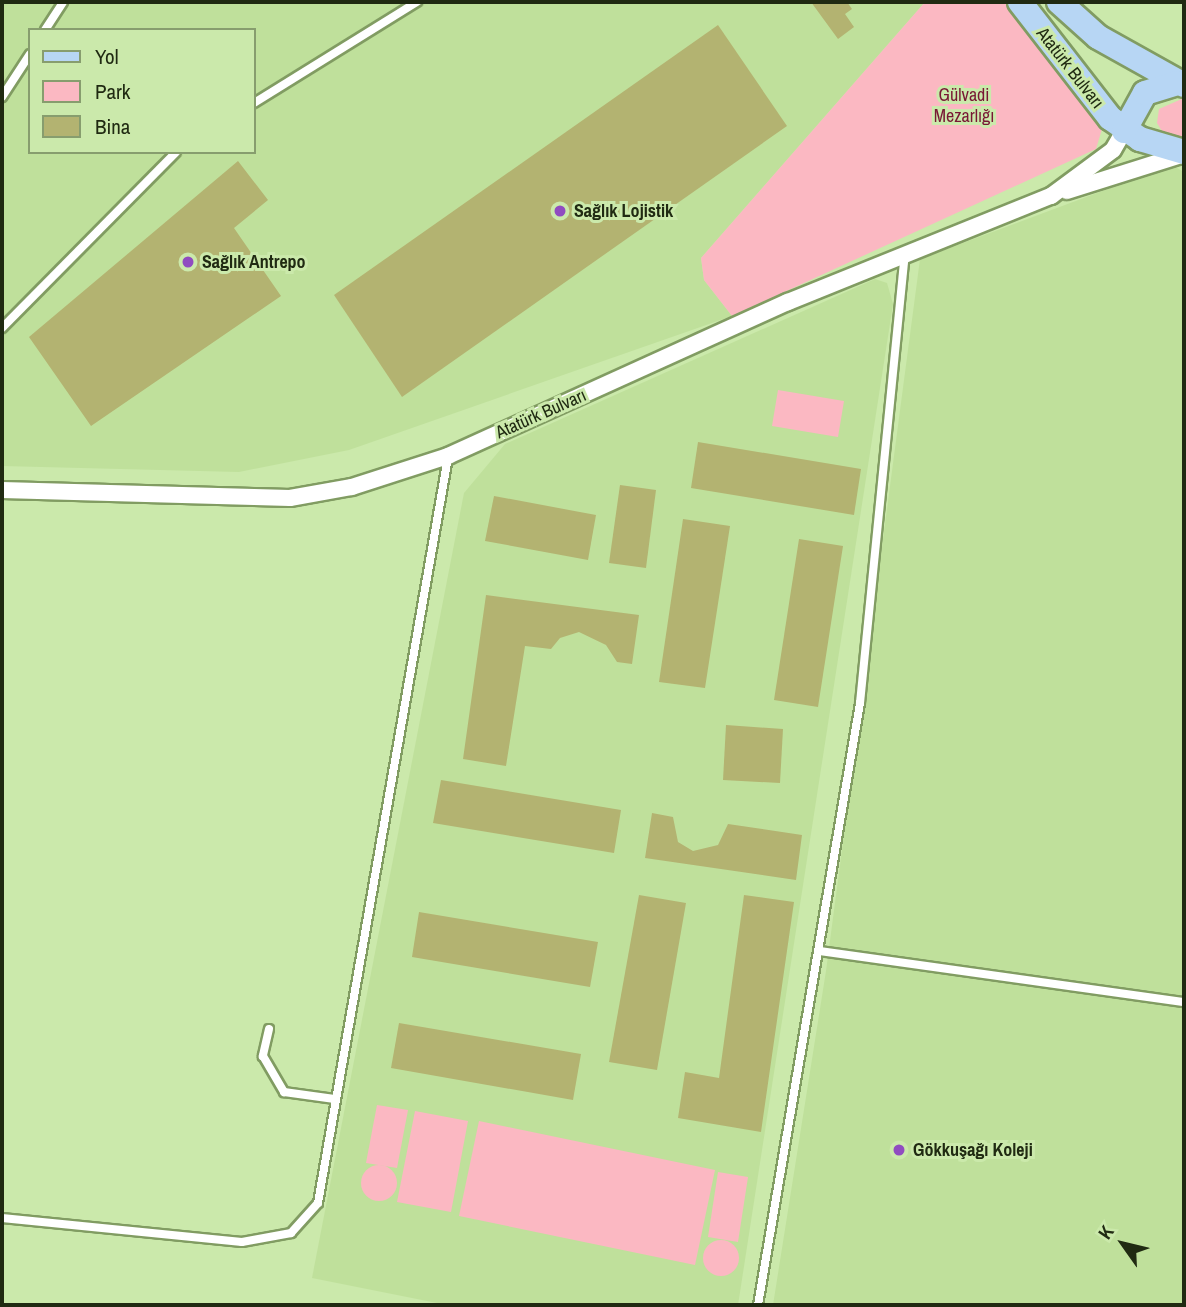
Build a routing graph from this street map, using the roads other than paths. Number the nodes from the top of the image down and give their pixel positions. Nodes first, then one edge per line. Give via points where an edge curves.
1 (64, 2) edge
2 (417, 2) edge
3 (1020, 2) edge
4 (1059, 2) edge
5 (46, 28) edge
6 (28, 57) edge
7 (1181, 84) edge
8 (2, 97) edge
9 (256, 102) edge
10 (1124, 131) junction
11 (1184, 153) edge
12 (174, 154) edge
13 (1051, 196) junction
14 (905, 251) junction
15 (2, 328) edge
16 (448, 456) junction
17 (2, 490) edge
18 (820, 951) junction
19 (1184, 1002) edge
20 (269, 1029) dead end
21 (335, 1099) junction
22 (2, 1219) edge
23 (758, 1305) edge

1 - 5 lane
2 - 9 lane
3 - 10 main road, Atatürk Bulvarı
4 - 7 main road, Atatürk Bulvarı via 1098,37
6 - 8 lane
7 - 10 main road via 1145,93
10 - 11 main road, Atatürk Bulvarı
10 - 13 street, Atatürk Bulvarı via 1110,154
11 - 13 street, Atatürk Bulvarı
12 - 15 lane
13 - 14 street, Atatürk Bulvarı
14 - 16 street, Atatürk Bulvarı
14 - 18 lane via 860,703
16 - 17 street, Atatürk Bulvarı via 352,487 290,498
16 - 21 lane
18 - 19 lane
18 - 23 lane
20 - 21 lane via 263,1056 284,1092
21 - 22 lane via 318,1203 291,1233 242,1241

